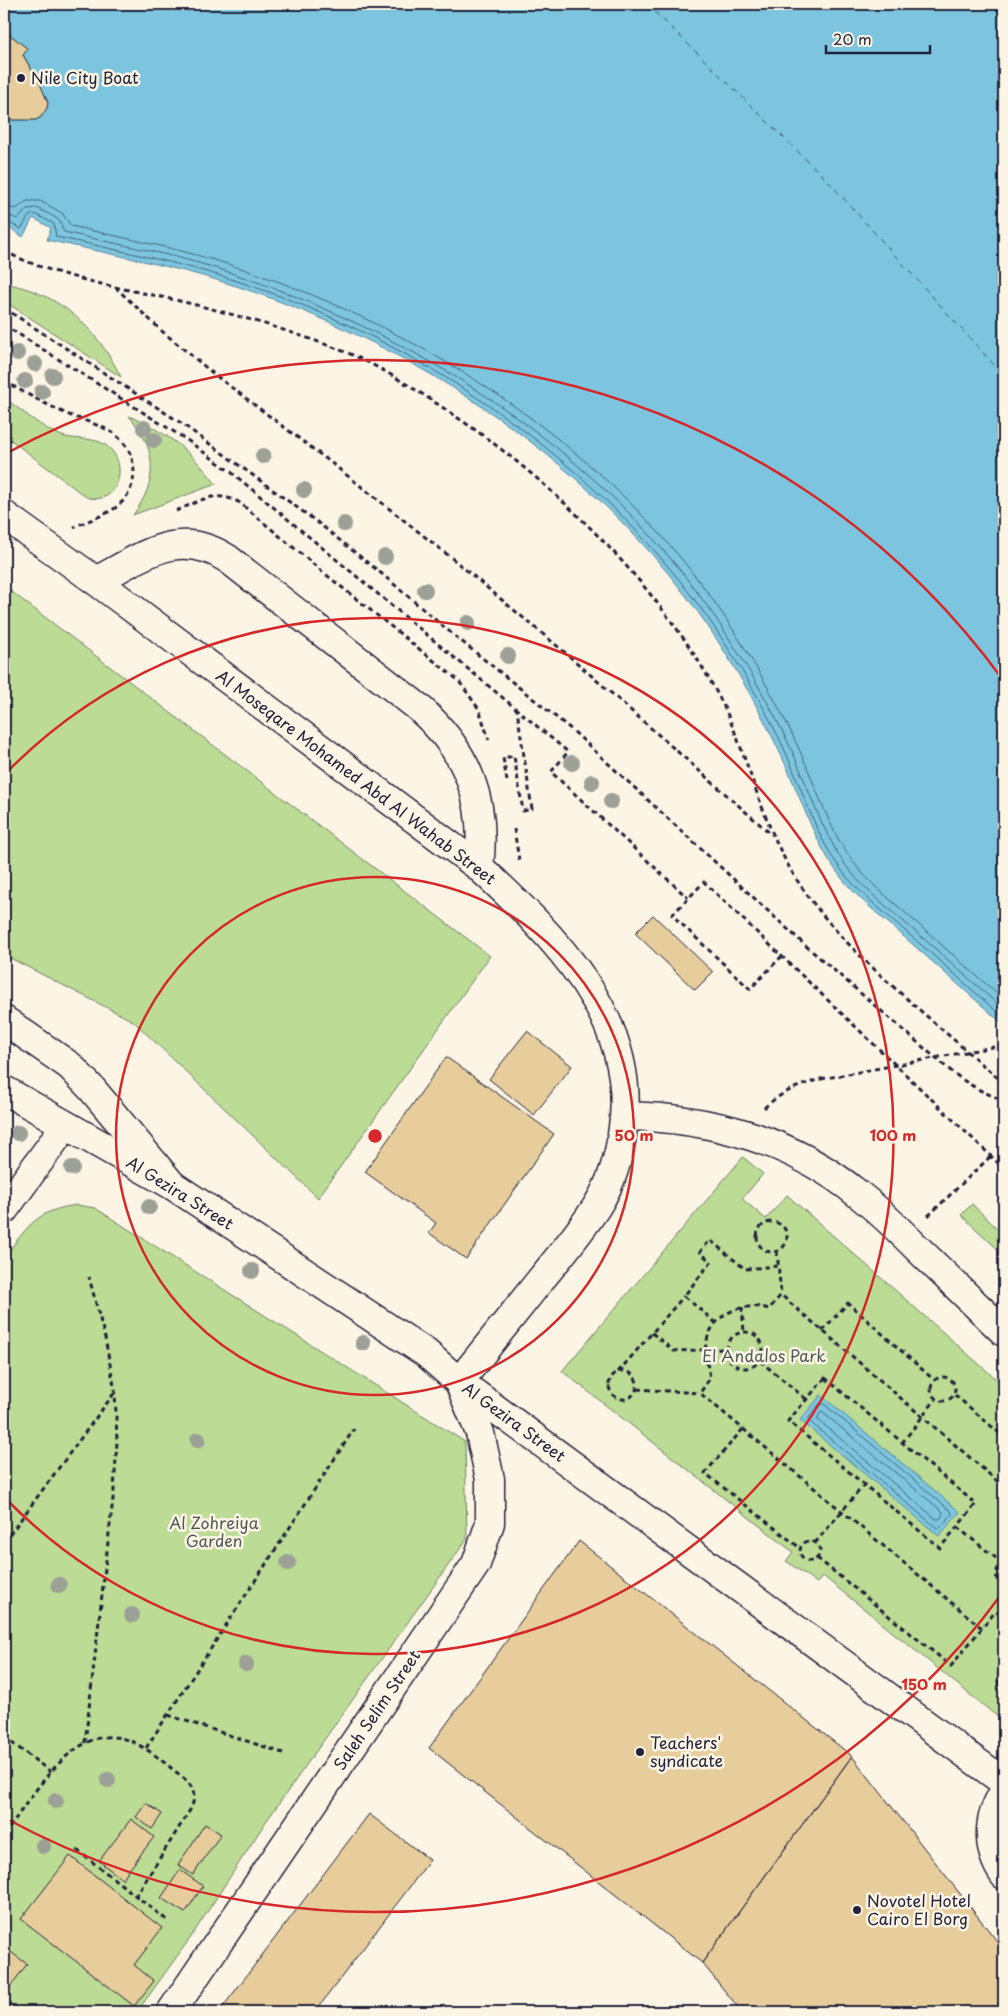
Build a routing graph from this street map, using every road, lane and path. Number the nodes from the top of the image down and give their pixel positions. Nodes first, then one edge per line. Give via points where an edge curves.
1 (4, 251) edge
2 (114, 286) junction
3 (4, 308) edge
4 (4, 325) edge
5 (4, 382) edge
6 (4, 515) edge
7 (42, 542) junction
8 (96, 581) junction
9 (516, 708) junction
10 (508, 787) dead end
11 (514, 827) dead end
12 (773, 836) junction
13 (479, 867) junction
14 (688, 898) junction
15 (525, 911) junction
16 (782, 956) junction
17 (4, 1020) edge
18 (1004, 1045) edge
19 (1004, 1083) edge
20 (4, 1090) edge
21 (1004, 1100) edge
22 (625, 1116) junction
23 (65, 1126) junction
24 (742, 1132) junction
25 (991, 1156) junction
26 (1004, 1169) edge
27 (172, 1185) junction
28 (4, 1210) edge
29 (926, 1217) dead end
30 (777, 1251) junction
31 (778, 1266) junction
32 (89, 1277) dead end
33 (781, 1295) junction
34 (684, 1296) junction
35 (742, 1307) junction
36 (716, 1323) junction
37 (822, 1331) junction
38 (744, 1332) junction
39 (1004, 1332) edge
40 (652, 1333) junction
41 (727, 1349) junction
42 (705, 1350) junction
43 (760, 1361) junction
44 (618, 1372) junction
45 (934, 1380) junction
46 (459, 1382) junction
47 (637, 1389) junction
48 (115, 1391) junction
49 (700, 1393) junction
50 (955, 1394) junction
51 (806, 1399) junction
52 (936, 1399) junction
53 (922, 1417) junction
54 (743, 1428) junction
55 (354, 1429) dead end
56 (1004, 1437) edge
57 (902, 1442) junction
58 (864, 1485) junction
59 (1004, 1487) edge
60 (842, 1510) junction
61 (957, 1527) junction
62 (4, 1542) edge
63 (815, 1543) junction
64 (800, 1548) junction
65 (817, 1558) junction
66 (1002, 1561) edge
67 (1004, 1590) edge
68 (1004, 1615) edge
69 (982, 1628) junction
70 (1004, 1663) edge
71 (1004, 1694) edge
72 (168, 1715) junction
73 (4, 1737) edge
74 (86, 1743) junction
75 (146, 1748) junction
76 (283, 1753) dead end
77 (51, 1772) junction
78 (1004, 1782) edge
79 (1004, 1792) edge
80 (4, 1834) edge
81 (77, 1850) dead end
82 (1004, 1875) edge
83 (136, 1896) junction
84 (168, 1921) dead end
85 (171, 2012) edge

1 - 2 path via 48,270
2 - 12 path via 215,375 448,554
2 - 12 path via 190,303 341,350 433,401 529,472 579,517 625,566 688,644 726,712
3 - 21 path via 181,423 317,522 572,730 806,946 966,1084
4 - 9 path via 187,440 231,472
5 - 7 path via 116,435 132,456 133,483 119,505
6 - 7 main road, Al Moseqare Mohamed Abd Al Wahab Street
7 - 8 main road, Al Moseqare Mohamed Abd Al Wahab Street
8 - 13 main road, Al Moseqare Mohamed Abd Al Wahab Street
8 - 13 main road via 156,551 181,544 214,550 228,559 418,707 450,740 472,781 478,803 482,846
9 - 10 path via 532,809 523,811 514,756 503,758
9 - 14 path via 568,752 551,772
11 - 15 path
12 - 19 path via 803,890 846,942
13 - 15 main road, Al Moseqare Mohamed Abd Al Wahab Street
14 - 16 path via 704,882
14 - 16 path via 672,915 750,990
15 - 22 main road, Al Moseqare Mohamed Abd Al Wahab Street via 584,980 602,1008 621,1058
16 - 25 path
17 - 27 main road via 70,1066
18 - 24 path, bridge via 802,1085 768,1104
20 - 23 main road, Al Gezira Street
22 - 24 main road via 664,1117
22 - 46 main road, Al Moseqare Mohamed Abd Al Wahab Street via 621,1147 612,1177 597,1205
23 - 27 main road, Al Gezira Street
23 - 28 main road
24 - 39 main road via 802,1157 858,1193
25 - 26 path
25 - 29 path
27 - 46 main road, Al Gezira Street via 426,1354
30 - 30 path via 784,1246 785,1230 779,1223 762,1225 757,1232 761,1248 768,1252
30 - 31 path
31 - 33 path
31 - 34 path via 745,1269 710,1240 700,1252 711,1262
32 - 48 path
33 - 35 path via 769,1309
33 - 37 path
34 - 36 path
34 - 40 path
35 - 36 path via 724,1315
35 - 38 path
36 - 42 path
37 - 45 path via 848,1303
37 - 53 path
38 - 41 path via 729,1340
38 - 43 path via 753,1333 763,1345
40 - 42 path via 674,1350
40 - 44 path
41 - 42 path
41 - 43 path via 728,1358 743,1368 753,1367
42 - 49 path via 710,1378
43 - 51 path
44 - 47 path via 626,1371 633,1375
44 - 47 path via 609,1384 617,1398 632,1396
45 - 50 path via 947,1377 953,1381
45 - 52 path via 931,1387
46 - 78 main road, Al Gezira Street
46 - 85 main road, Saleh Selim Street via 480,1433 490,1478 490,1523 476,1564
47 - 49 path
48 - 62 path
48 - 74 path via 117,1442 114,1490
49 - 54 path
50 - 52 path via 943,1402
50 - 56 path
51 - 57 path via 825,1378
51 - 58 path via 788,1421
52 - 53 path
53 - 57 path
53 - 59 path
54 - 60 path
54 - 64 path via 705,1473
55 - 72 path
57 - 61 path via 976,1504
58 - 60 path
58 - 61 path via 940,1548
60 - 63 path
60 - 69 path
61 - 66 path
63 - 64 path via 809,1541
63 - 65 path via 820,1552
64 - 65 path via 802,1558 807,1561
65 - 69 path via 951,1666
66 - 67 path via 996,1579
68 - 69 path via 995,1612
70 - 71 path via 997,1680
72 - 75 path
72 - 76 path
73 - 77 path
74 - 75 path via 101,1738 118,1738
74 - 77 path
75 - 83 path via 187,1781 194,1792 194,1801
77 - 80 path
79 - 82 main road via 991,1822 990,1843 996,1863
81 - 83 path
83 - 84 path

